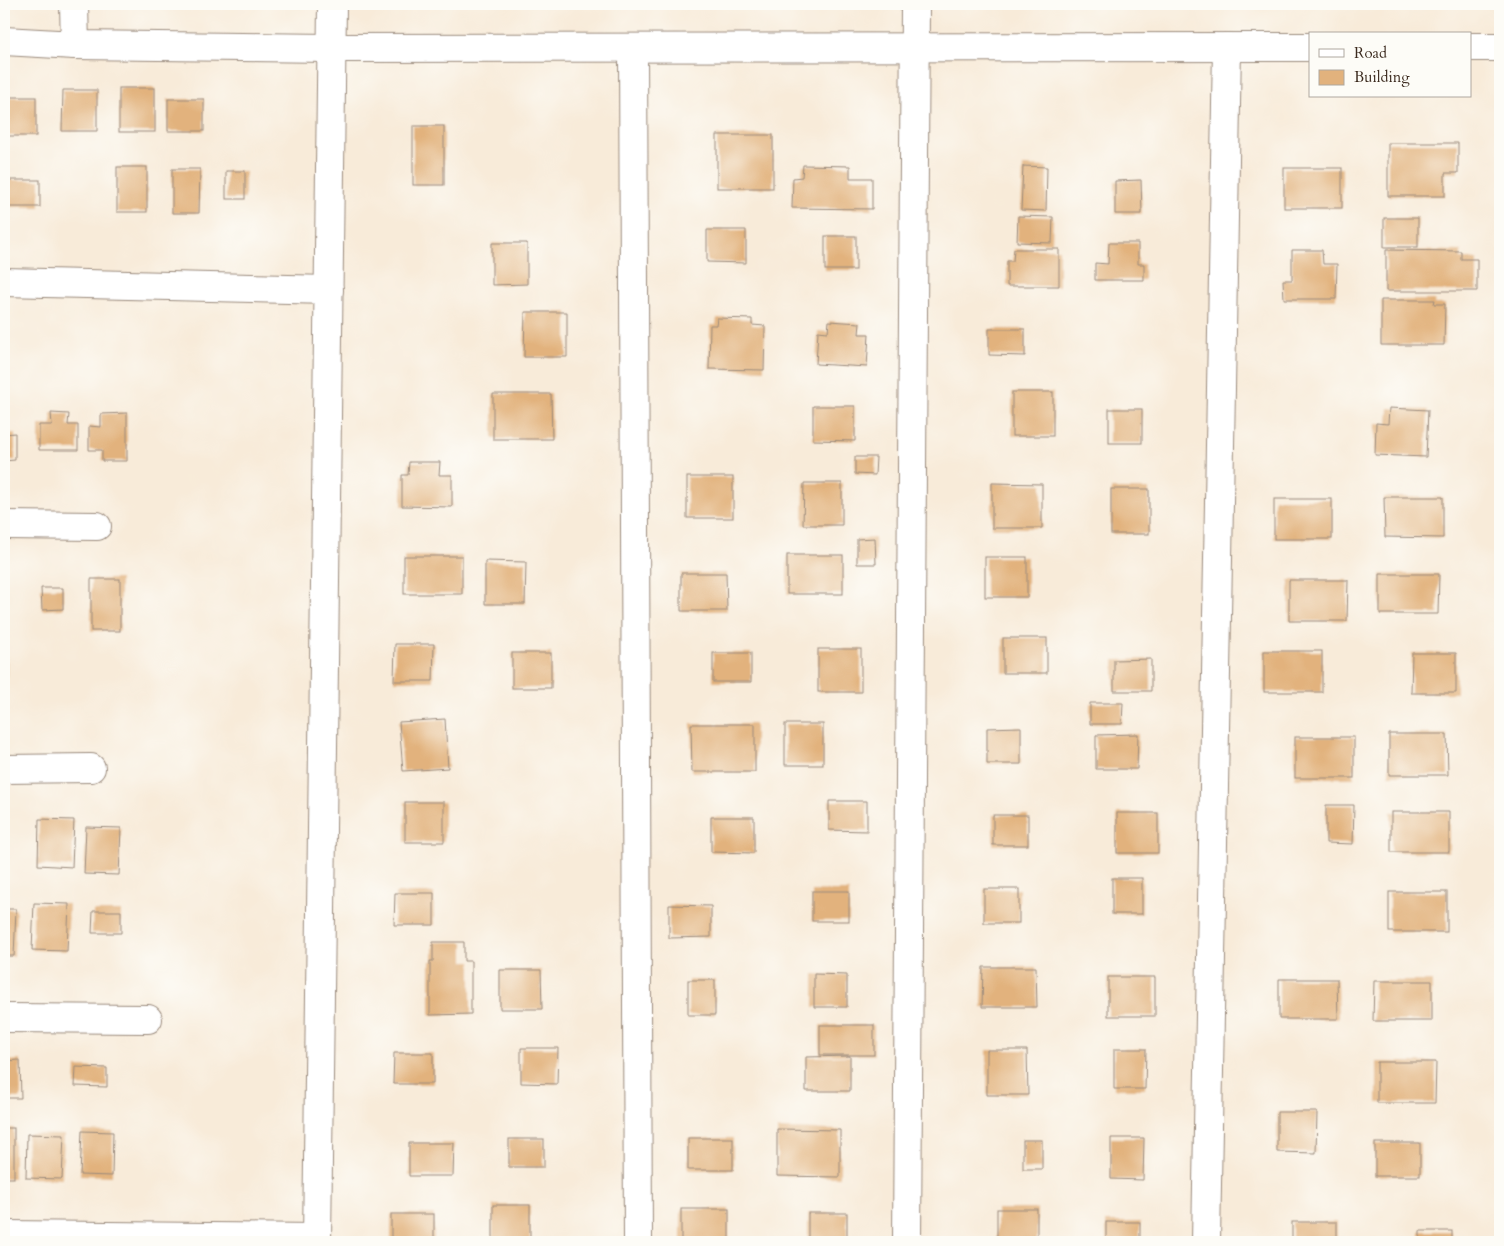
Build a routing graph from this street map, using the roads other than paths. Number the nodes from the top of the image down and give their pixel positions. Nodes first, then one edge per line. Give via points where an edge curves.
1 (74, 4) edge
2 (332, 4) edge
3 (915, 4) edge
4 (4, 41) edge
5 (74, 45) junction
6 (1227, 47) junction
7 (1309, 47) edge
8 (1472, 47) edge
9 (1500, 47) edge
10 (332, 48) junction
11 (633, 48) junction
12 (914, 48) junction
13 (4, 282) edge
14 (329, 290) junction
15 (4, 525) edge
16 (97, 526) dead end
17 (91, 768) dead end
18 (4, 769) edge
19 (4, 1018) edge
20 (148, 1019) dead end
21 (4, 1235) edge
22 (317, 1240) edge
23 (638, 1242) edge
24 (907, 1242) edge
25 (1206, 1242) edge

1 - 5 street
2 - 10 street
3 - 12 street
4 - 5 street
5 - 10 street
6 - 7 street
6 - 12 street
6 - 25 street
8 - 9 street
10 - 11 street
10 - 14 street
11 - 12 street
11 - 23 street
12 - 24 street
13 - 14 street
14 - 22 street
15 - 16 street
17 - 18 street
19 - 20 street
21 - 22 street

